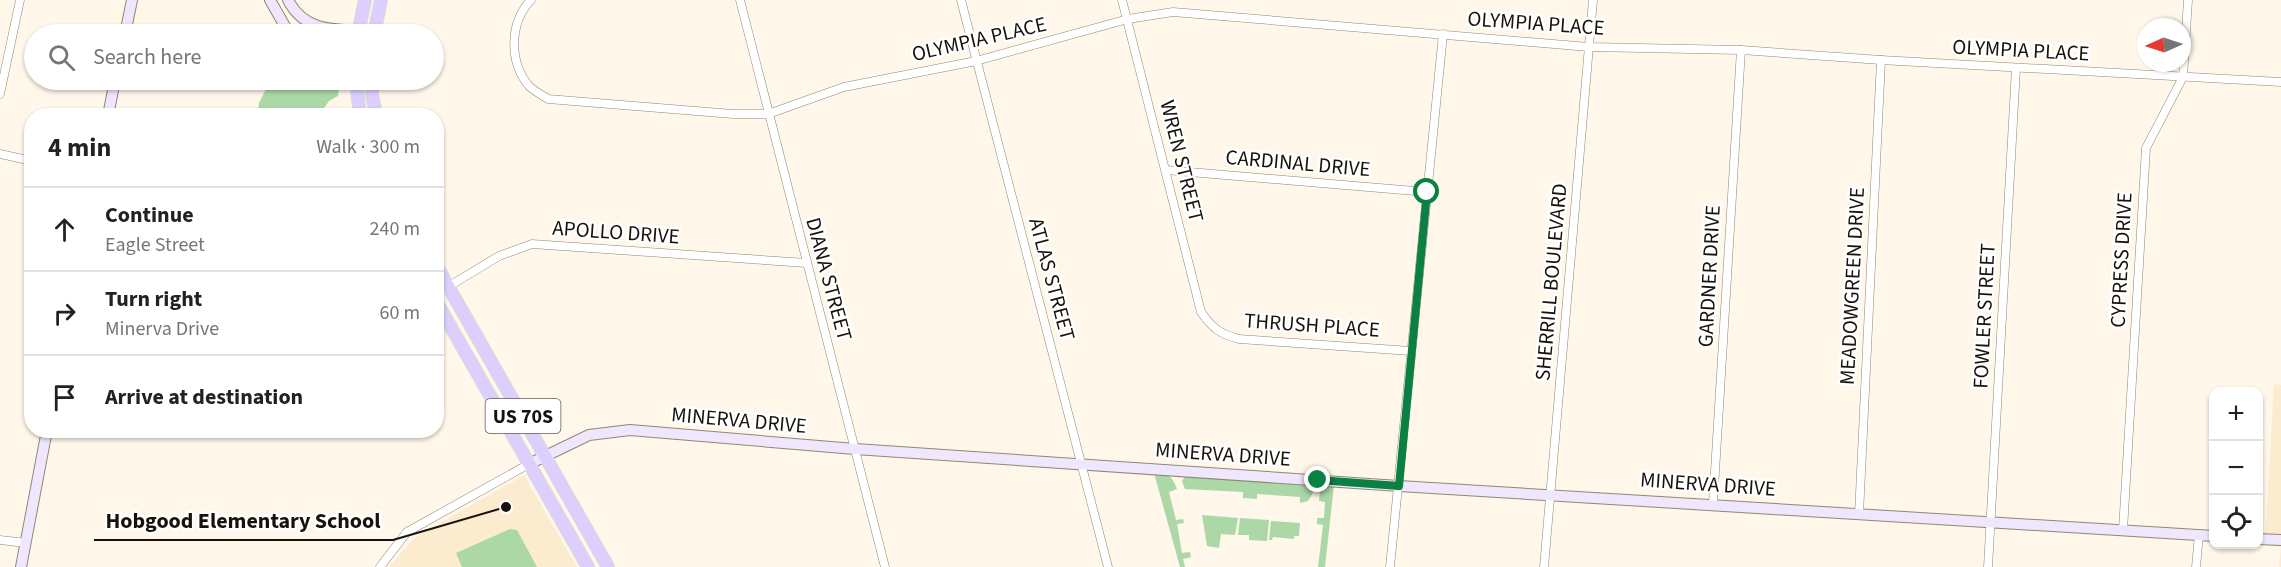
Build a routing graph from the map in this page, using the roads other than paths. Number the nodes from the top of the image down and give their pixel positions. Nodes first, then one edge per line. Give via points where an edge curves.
1 (20, 0) edge
2 (132, 0) edge
3 (270, 0) edge
4 (288, 0) edge
5 (365, 0) edge
6 (381, 0) edge
7 (531, 0) edge
8 (740, 0) edge
9 (961, 0) edge
10 (1122, 0) edge
11 (1593, 0) edge
12 (2188, 0) edge
13 (1128, 19) junction
14 (127, 24) edge
15 (284, 24) edge
16 (313, 24) edge
17 (360, 24) edge
18 (376, 24) edge
19 (1443, 34) junction
20 (1589, 47) junction
21 (1741, 50) junction
22 (1881, 60) junction
23 (976, 61) junction
24 (2016, 68) junction
25 (2182, 77) junction
26 (2281, 82) edge
27 (113, 90) edge
28 (357, 90) edge
29 (373, 90) edge
30 (0, 94) edge
31 (110, 108) edge
32 (359, 108) edge
33 (375, 108) edge
34 (768, 114) junction
35 (0, 154) edge
36 (24, 158) edge
37 (1166, 170) junction
38 (1427, 192) junction
39 (807, 263) junction
40 (444, 279) edge
41 (449, 287) junction
42 (444, 290) edge
43 (444, 315) edge
44 (1211, 328) joint
45 (1412, 351) junction
46 (46, 438) edge
47 (855, 449) junction
48 (546, 456) junction
49 (1082, 463) junction
50 (529, 464) junction
51 (1399, 486) junction
52 (1551, 494) junction
53 (1713, 504) junction
54 (1859, 514) junction
55 (1991, 523) junction
56 (2123, 530) junction
57 (2199, 535) junction
58 (2209, 536) edge
59 (2263, 539) edge
60 (0, 540) edge
61 (2281, 540) edge
62 (26, 543) junction
63 (21, 567) edge
64 (380, 567) edge
65 (588, 567) edge
66 (608, 567) edge
67 (885, 567) edge
68 (1108, 567) edge
69 (1390, 567) edge
70 (1544, 567) edge
71 (1988, 567) edge
72 (2196, 567) edge

1 - 30 street
2 - 14 street
3 - 15 street
4 - 16 street via 295,12
5 - 17 main road
6 - 18 main road
7 - 34 street, OLYMPIA PLACE via 517,24 513,43 517,68 530,87 548,99
8 - 34 street, DIANA STREET
9 - 23 street, ATLAS STREET
10 - 13 street, WREN STREET
11 - 20 street, SHERRILL BOULEVARD
12 - 25 street, CYPRESS DRIVE
13 - 19 street, OLYMPIA PLACE via 1173,12
13 - 23 street, OLYMPIA PLACE
13 - 37 street, WREN STREET
19 - 20 street, OLYMPIA PLACE
19 - 38 street
20 - 21 street, OLYMPIA PLACE
20 - 52 street, SHERRILL BOULEVARD
21 - 22 street, OLYMPIA PLACE
21 - 53 street, GARDNER DRIVE
22 - 24 street, OLYMPIA PLACE
22 - 54 street, MEADOWGREEN DRIVE
23 - 34 street, OLYMPIA PLACE via 844,87
23 - 49 street, ATLAS STREET
24 - 25 street, OLYMPIA PLACE
24 - 55 street, FOWLER STREET
25 - 26 street, OLYMPIA PLACE
25 - 56 street, CYPRESS DRIVE via 2146,148
27 - 31 street
28 - 32 main road
29 - 33 main road
34 - 39 street, DIANA STREET
35 - 36 street
37 - 38 street, CARDINAL DRIVE
37 - 44 street, WREN STREET via 1201,312
38 - 45 street
39 - 41 street, APOLLO DRIVE via 532,244 499,256
39 - 47 street, DIANA STREET
40 - 41 main road, US 70S
41 - 42 street, APOLLO DRIVE
41 - 48 main road, US 70S
43 - 50 main road, US 70S
44 - 45 street, THRUSH PLACE via 1239,339
45 - 51 street
46 - 62 street
47 - 48 street, MINERVA DRIVE via 630,430 590,435
47 - 49 street, MINERVA DRIVE
47 - 67 street, DIANA STREET
48 - 50 street, MINERVA DRIVE
48 - 66 main road, US 70S
49 - 51 street, MINERVA DRIVE
49 - 68 street, ATLAS STREET
50 - 64 street, MINERVA DRIVE via 407,532
50 - 65 main road, US 70S
51 - 52 street, MINERVA DRIVE
51 - 69 street
52 - 53 street, MINERVA DRIVE
52 - 70 street, SHERRILL BOULEVARD
53 - 54 street, MINERVA DRIVE
54 - 55 street, MINERVA DRIVE
55 - 56 street, MINERVA DRIVE
55 - 71 street, FOWLER STREET
56 - 57 street, MINERVA DRIVE
57 - 58 street, MINERVA DRIVE
57 - 72 street
59 - 61 street
60 - 62 street
62 - 63 street

